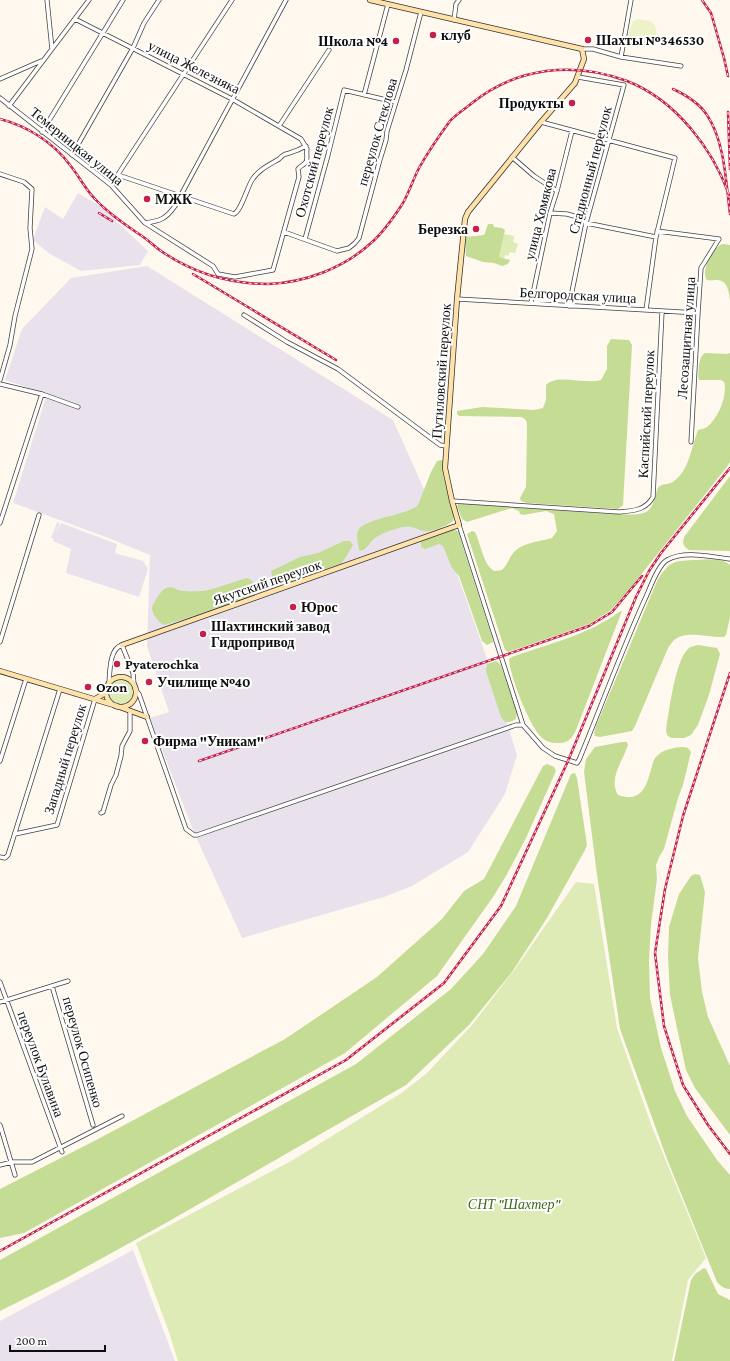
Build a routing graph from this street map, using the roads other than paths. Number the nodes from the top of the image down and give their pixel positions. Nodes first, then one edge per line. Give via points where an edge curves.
1 (47, 0) edge
2 (89, 0) edge
3 (123, 0) edge
4 (159, 0) edge
5 (232, 0) edge
6 (286, 0) edge
7 (370, 0) edge
8 (459, 0) edge
9 (631, 0) edge
10 (388, 4) junction
11 (421, 12) junction
12 (75, 19) junction
13 (454, 20) junction
14 (103, 33) junction
15 (132, 48) junction
16 (52, 49) junction
17 (582, 49) junction
18 (329, 50) dead end
19 (621, 57) junction
20 (43, 60) junction
21 (681, 66) dead end
22 (184, 73) junction
23 (578, 77) junction
24 (0, 79) edge
25 (364, 95) junction
26 (0, 98) edge
27 (232, 99) junction
28 (395, 102) junction
29 (9, 106) junction
30 (541, 122) junction
31 (279, 126) junction
32 (572, 131) junction
33 (42, 132) junction
34 (608, 140) junction
35 (306, 146) junction
36 (72, 155) junction
37 (512, 157) junction
38 (0, 174) edge
39 (118, 176) junction
40 (111, 185) junction
41 (557, 191) junction
42 (180, 197) junction
43 (550, 213) junction
44 (145, 223) junction
45 (586, 223) junction
46 (657, 231) junction
47 (284, 232) junction
48 (656, 237) junction
49 (305, 239) junction
50 (276, 264) joint
51 (457, 299) junction
52 (531, 303) junction
53 (569, 306) junction
54 (646, 310) junction
55 (662, 312) junction
56 (698, 313) junction
57 (244, 315) dead end
58 (0, 380) edge
59 (0, 384) edge
60 (42, 394) junction
61 (78, 407) dead end
62 (691, 442) dead end
63 (446, 446) junction
64 (452, 501) junction
65 (39, 515) dead end
66 (0, 523) edge
67 (459, 525) junction
68 (730, 558) edge
69 (0, 642) edge
70 (122, 645) junction
71 (0, 671) edge
72 (26, 679) junction
73 (109, 683) junction
74 (134, 687) junction
75 (60, 689) junction
76 (106, 690) junction
77 (95, 699) junction
78 (117, 706) junction
79 (130, 711) junction
80 (147, 717) junction
81 (523, 726) junction
82 (0, 761) edge
83 (101, 813) dead end
84 (15, 834) junction
85 (0, 859) edge
86 (68, 981) dead end
87 (0, 982) edge
88 (52, 986) junction
89 (7, 999) junction
90 (0, 1002) edge
91 (122, 1116) dead end
92 (0, 1125) edge
93 (93, 1125) dead end
94 (60, 1147) junction
95 (62, 1152) dead end
96 (12, 1162) junction
97 (0, 1165) edge
98 (15, 1175) dead end

1 - 16 street
2 - 12 street
3 - 14 street
4 - 15 street
5 - 22 street
6 - 27 street
7 - 10 main road
8 - 13 street
9 - 19 street
10 - 11 main road
10 - 25 street
11 - 13 main road
11 - 28 street, переулок Стеклова
12 - 14 street, улица Железняка
12 - 16 street
13 - 17 main road
14 - 15 street, улица Железняка
14 - 33 street
15 - 22 street, улица Железняка
15 - 36 street
16 - 20 street
17 - 19 street via 593,49
17 - 23 main road, Путиловский переулок via 584,59
18 - 31 street
19 - 21 street
20 - 24 street
20 - 29 street
22 - 27 street, улица Железняка
22 - 39 street
23 - 30 main road, Путиловский переулок
23 - 34 street, Стадионный переулок via 624,85
25 - 28 street
25 - 49 street, Охотский переулок via 344,90
26 - 29 street, Темерницкая улица
27 - 31 street, улица Железняка
27 - 42 street
28 - 49 street, переулок Стеклова via 355,243 337,251
29 - 33 street, Темерницкая улица
30 - 32 street
30 - 37 main road, Путиловский переулок
31 - 35 street, улица Железняка via 300,139
32 - 34 street
32 - 41 street, улица Хомякова
33 - 36 street, Темерницкая улица
34 - 45 street, Стадионный переулок
34 - 46 street via 675,158
35 - 42 street, Темерницкая улица via 266,166 252,180 238,212 234,214
35 - 47 street, Охотский переулок via 307,160 298,168 299,177
36 - 40 street, Темерницкая улица
37 - 41 street
37 - 51 main road, Путиловский переулок via 464,219
38 - 58 street via 29,185 33,195 30,228 32,249
39 - 40 street
39 - 42 street, Темерницкая улица
40 - 44 street, Темерницкая улица
41 - 43 street, улица Хомякова
42 - 44 street via 166,217
43 - 45 street via 574,216
43 - 52 street, улица Хомякова
44 - 50 street, Темерницкая улица via 213,266 218,274 235,277 267,272 273,270
45 - 48 street
45 - 53 street, Стадионный переулок
46 - 48 street
46 - 56 street, Лесозащитная улица via 719,239 702,268
47 - 49 street
47 - 50 street, Охотский переулок
48 - 54 street
51 - 52 street, Белгородская улица
51 - 63 main road, Путиловский переулок
52 - 53 street, Белгородская улица
53 - 54 street, Белгородская улица
54 - 55 street, Белгородская улица
55 - 56 street, Белгородская улица
55 - 64 street, Каспийский переулок via 653,497 644,508 619,512
56 - 62 street, Лесозащитная улица
57 - 63 street via 338,369 440,445
59 - 60 street
60 - 61 street
60 - 66 street
63 - 64 main road, Путиловский переулок via 446,474
64 - 67 main road, Путиловский переулок
65 - 69 street
67 - 70 main road, Якутский переулок
67 - 81 street, Путиловский переулок
68 - 81 street via 684,555 663,563 634,624 576,763 555,756 543,748
70 - 73 street via 116,650 110,663
70 - 74 street via 133,673
71 - 72 main road
72 - 75 main road
72 - 82 street
73 - 74 main road via 115,678 122,677 129,680
73 - 76 main road
74 - 78 main road via 135,696 131,702 125,706
74 - 80 street
75 - 77 main road
75 - 84 street
76 - 77 main road
76 - 78 main road via 108,700
77 - 78 main road
77 - 84 street, Западный переулок via 57,825
78 - 79 main road
79 - 80 main road
79 - 83 street via 130,731 122,746 116,775
80 - 81 street via 186,828 194,835 516,725
84 - 85 street via 7,857
86 - 88 street
87 - 89 street, переулок Булавина
88 - 89 street
88 - 93 street, переулок Осипенко
89 - 90 street
89 - 94 street, переулок Булавина
91 - 94 street
92 - 96 street
94 - 95 street, переулок Булавина
94 - 96 street via 32,1162
96 - 97 street
96 - 98 street

